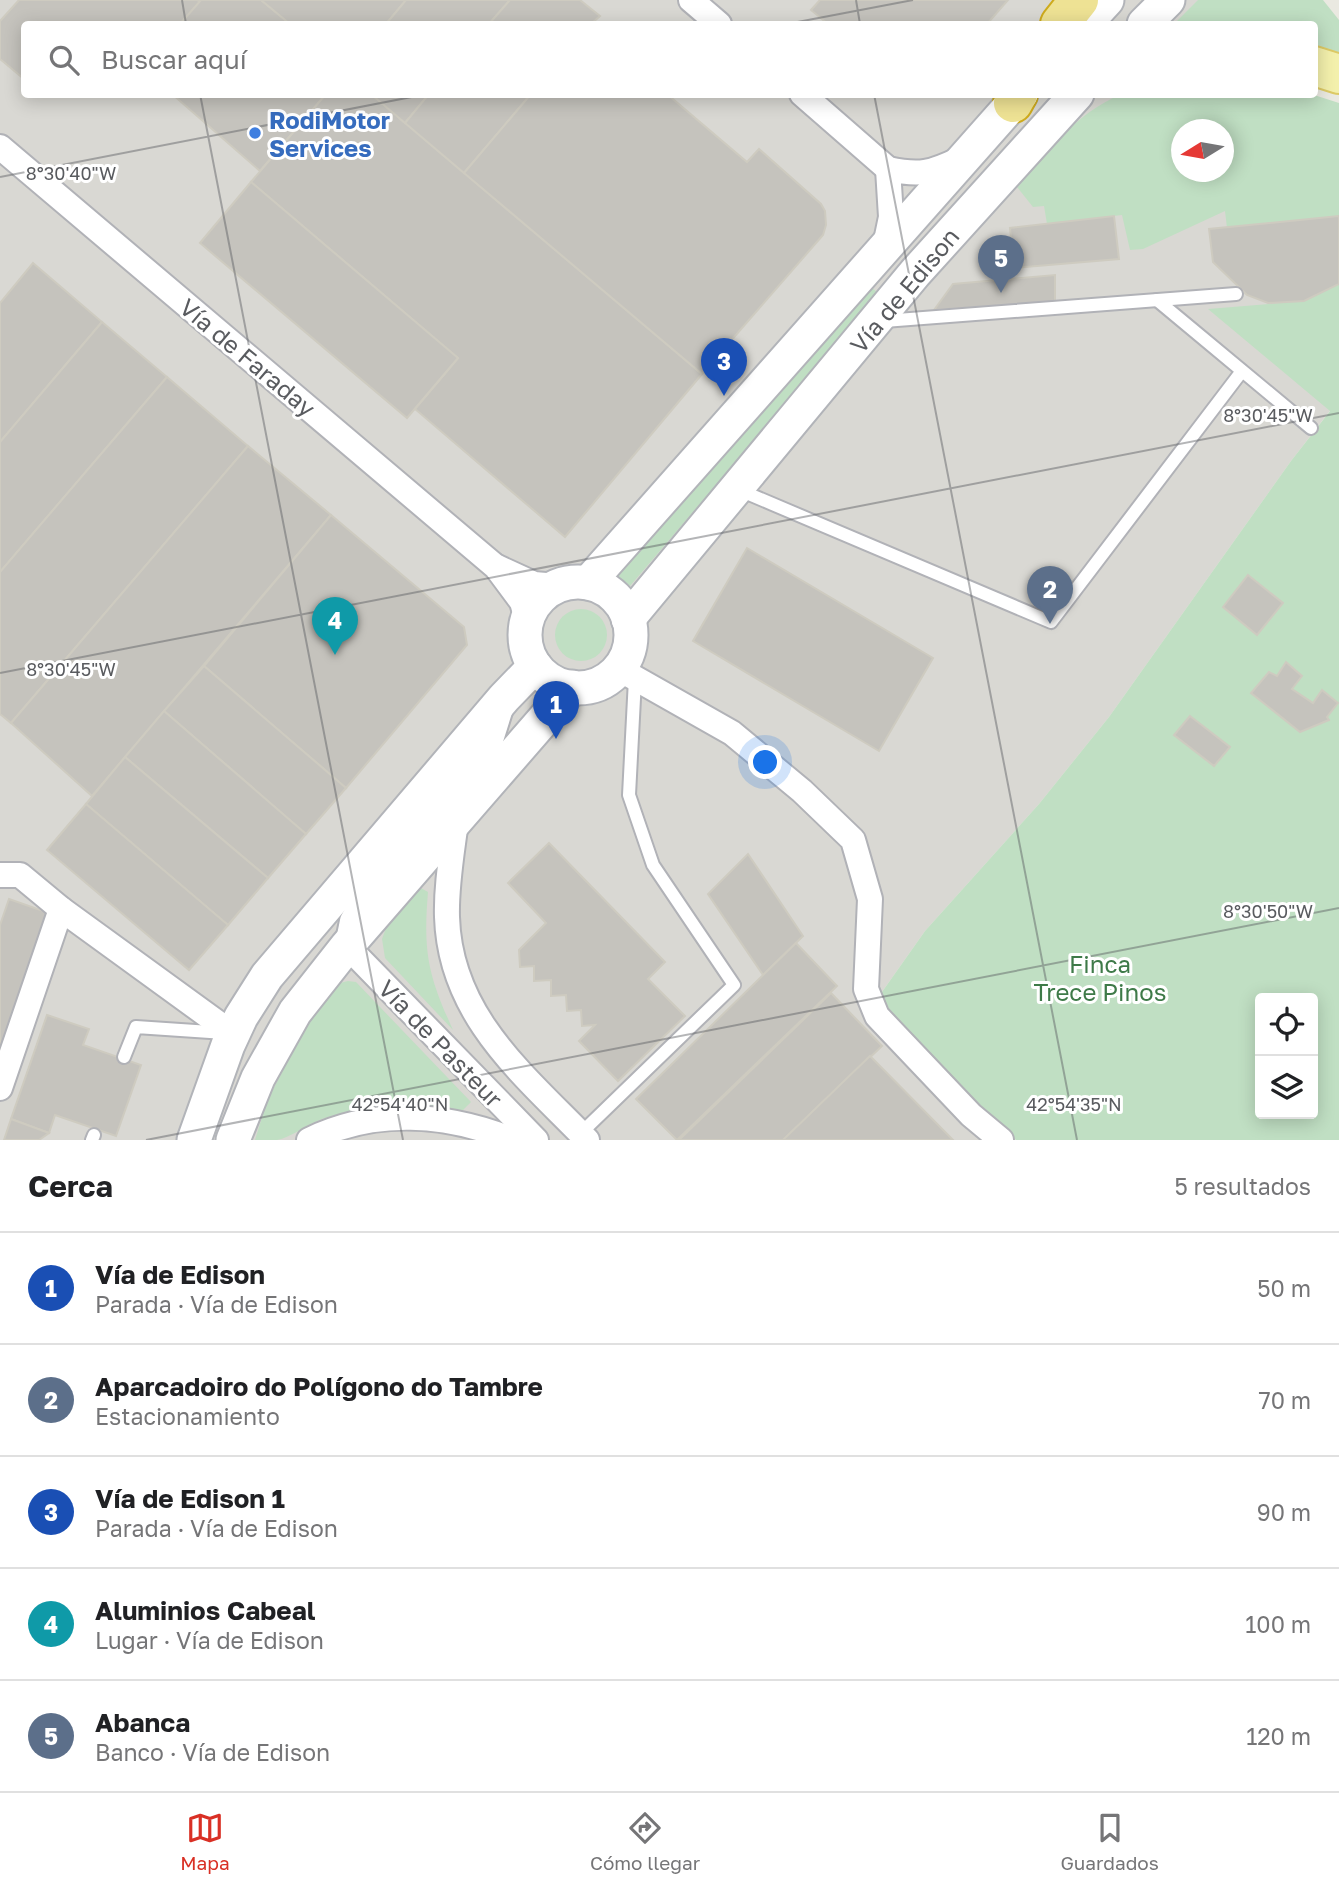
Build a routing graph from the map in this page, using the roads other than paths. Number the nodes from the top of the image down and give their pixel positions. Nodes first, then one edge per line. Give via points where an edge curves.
1 (691, 0) edge
2 (1079, 0) edge
3 (1107, 0) edge
4 (1168, 0) edge
5 (716, 21) edge
6 (1062, 21) edge
7 (1088, 21) edge
8 (1147, 21) edge
9 (1318, 67) edge
10 (1339, 74) edge
11 (807, 98) edge
12 (1016, 98) edge
13 (1073, 98) edge
14 (0, 147) edge
15 (970, 154) junction
16 (888, 169) junction
17 (885, 246) junction
18 (1236, 294) dead end
19 (1157, 300) junction
20 (876, 321) junction
21 (1242, 371) junction
22 (1311, 428) dead end
23 (737, 489) junction
24 (496, 567) junction
25 (572, 584) junction
26 (628, 619) junction
27 (527, 620) junction
28 (535, 666) junction
29 (627, 674) junction
30 (572, 687) junction
31 (504, 698) junction
32 (456, 821) junction
33 (0, 875) edge
34 (61, 909) junction
35 (347, 946) junction
36 (233, 1034) junction
37 (124, 1057) dead end
38 (0, 1088) edge
39 (584, 1136) edge
40 (194, 1140) edge
41 (233, 1140) edge
42 (309, 1140) edge
43 (513, 1140) edge
44 (536, 1140) edge
45 (1001, 1140) edge

1 - 5 street
2 - 6 highway
3 - 7 main road
4 - 8 main road
9 - 10 main road
11 - 16 street
12 - 15 main road, Vía de Edison
13 - 20 main road, Vía de Edison
14 - 24 street, Vía de Faraday
15 - 16 street via 927,173
15 - 17 main road, Vía de Edison
16 - 17 street via 891,217
17 - 25 main road, Vía de Edison
18 - 19 lane
19 - 20 lane
19 - 21 lane
20 - 23 main road, Vía de Edison
21 - 22 lane
21 - 23 lane via 1051,622
23 - 26 main road, Vía de Edison
24 - 25 street, Vía de Faraday via 534,584
24 - 27 street, Vía de Faraday via 522,602
25 - 26 main road via 601,587 613,595
25 - 27 main road via 544,594
26 - 29 main road
27 - 28 main road via 525,636
28 - 30 main road via 558,684
28 - 31 main road
29 - 30 main road
29 - 39 lane via 629,795 653,865 734,985
29 - 45 street via 732,733 853,840 870,899 866,989 877,1016 971,1115
30 - 32 main road
31 - 35 street via 491,740 375,879 352,921
31 - 36 main road via 267,975
32 - 35 main road
32 - 39 street, Vía de Pasteur via 447,917 452,960 464,993 490,1038
33 - 34 street via 20,875
34 - 36 street
34 - 38 street
35 - 41 main road via 275,1044
35 - 44 street, Vía de Pasteur
36 - 37 lane via 136,1027
36 - 40 main road
42 - 43 street, Vía de Pasteur via 356,1123 414,1116 446,1119

